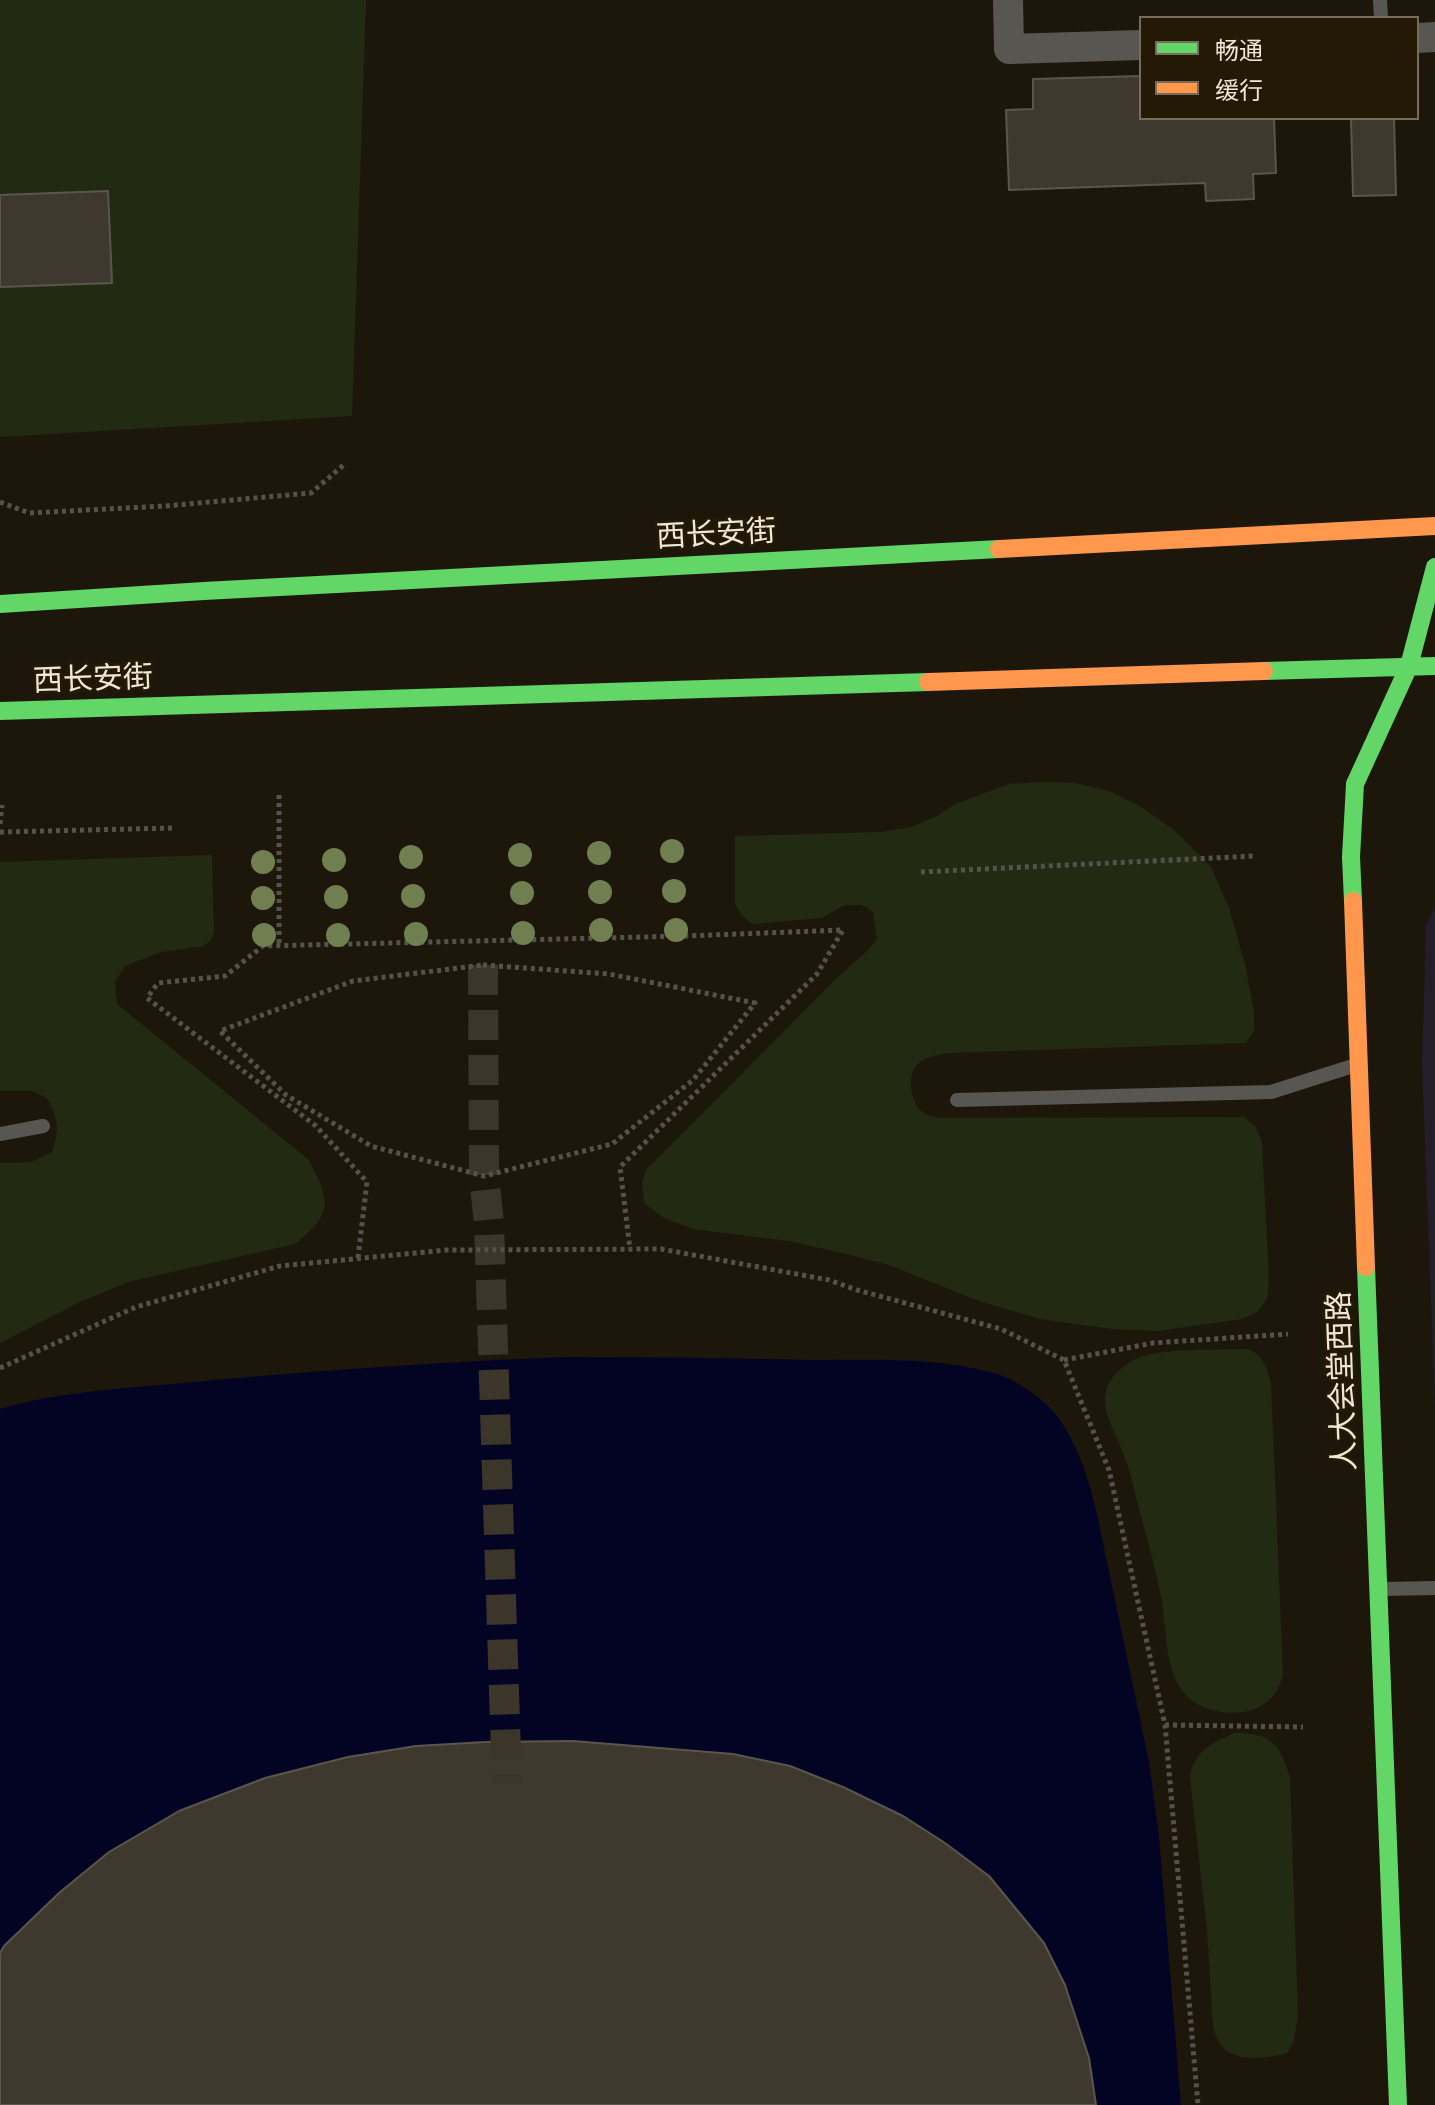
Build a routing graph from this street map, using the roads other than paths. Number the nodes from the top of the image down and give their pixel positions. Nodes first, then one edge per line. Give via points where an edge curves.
1 (1008, 0) edge
2 (1139, 45) edge
3 (1435, 526) edge
4 (1435, 567) edge
5 (0, 604) edge
6 (1409, 666) junction
7 (1435, 666) edge
8 (0, 711) edge
9 (1360, 1064) junction
10 (957, 1100) dead end
11 (43, 1126) dead end
12 (0, 1134) edge
13 (1435, 1588) edge
14 (1379, 1589) junction
15 (1398, 2105) edge

1 - 2 street via 1009,49
3 - 5 main road, 西长安街
4 - 6 main road, 人大会堂西路
6 - 7 main road, 西长安街
6 - 8 main road, 西长安街
6 - 9 main road, 人大会堂西路 via 1355,784 1351,857
9 - 10 lane via 1271,1092
9 - 14 main road, 人大会堂西路
11 - 12 lane
13 - 14 lane
14 - 15 main road, 人大会堂西路

